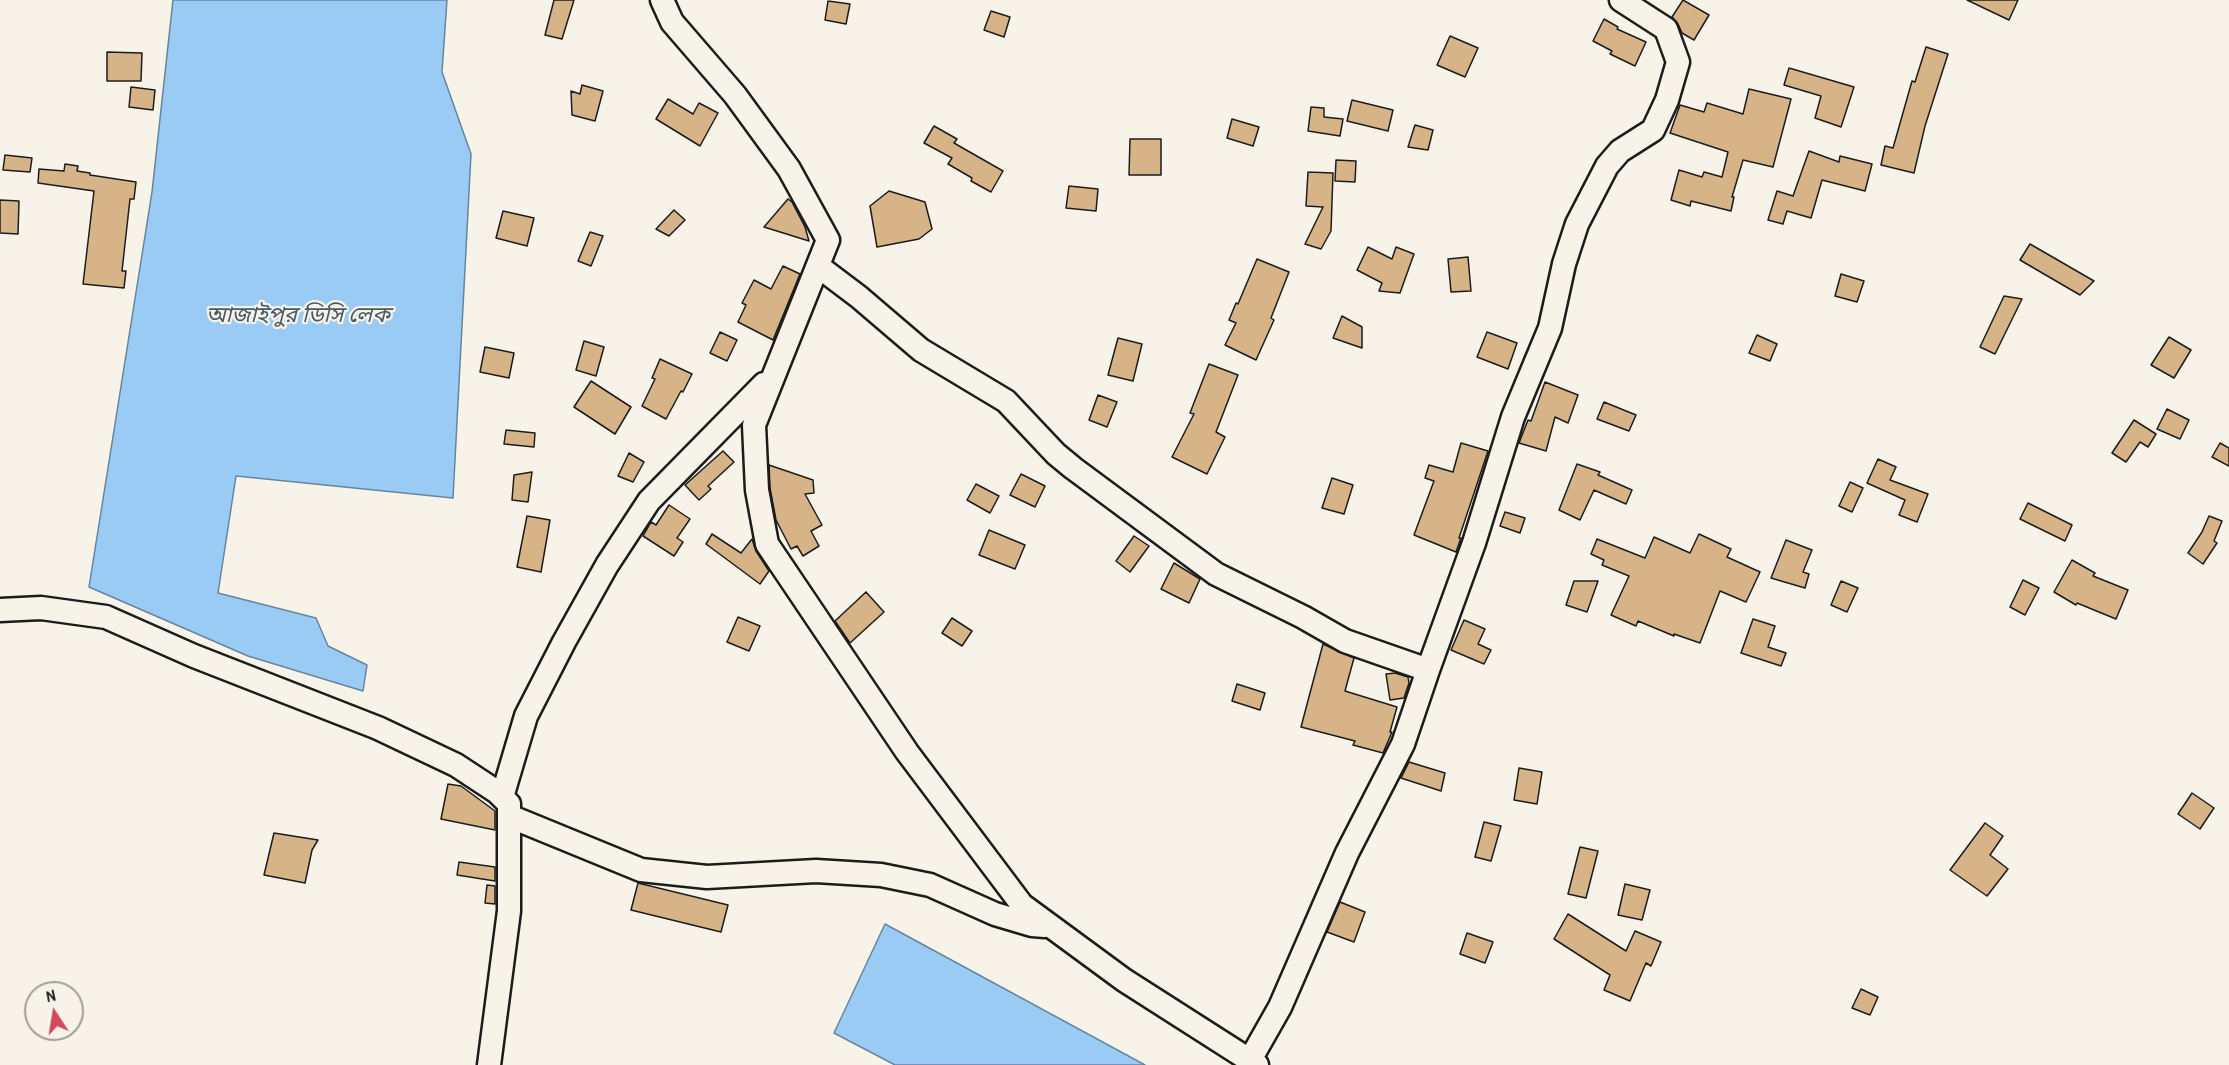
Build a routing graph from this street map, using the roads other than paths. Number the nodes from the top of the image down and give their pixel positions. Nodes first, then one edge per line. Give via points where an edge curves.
1 (662, 0) edge
2 (1621, 0) edge
3 (818, 266) junction
4 (776, 371) junction
5 (0, 610) edge
6 (1428, 670) junction
7 (506, 807) junction
8 (1051, 926) junction
9 (1253, 1063) edge
10 (489, 1065) edge

1 - 3 street via 672,22 735,95 789,169 828,240
2 - 6 street via 1666,29 1678,62 1653,130 1620,152 1607,166 1577,225 1550,328 1513,417 1474,543
3 - 4 street
3 - 6 street via 921,350 1006,401 1056,454 1216,574 1345,641
4 - 7 street via 649,501 606,566 526,716
4 - 8 street via 754,425 757,490 767,544 907,752 1022,905
5 - 7 street via 41,608 106,617 378,728 456,765
6 - 9 street via 1403,744 1347,853
7 - 8 street via 641,870 707,877 816,872 881,875 930,885 995,914 1032,925
7 - 10 street via 509,910
8 - 9 street via 1124,980

